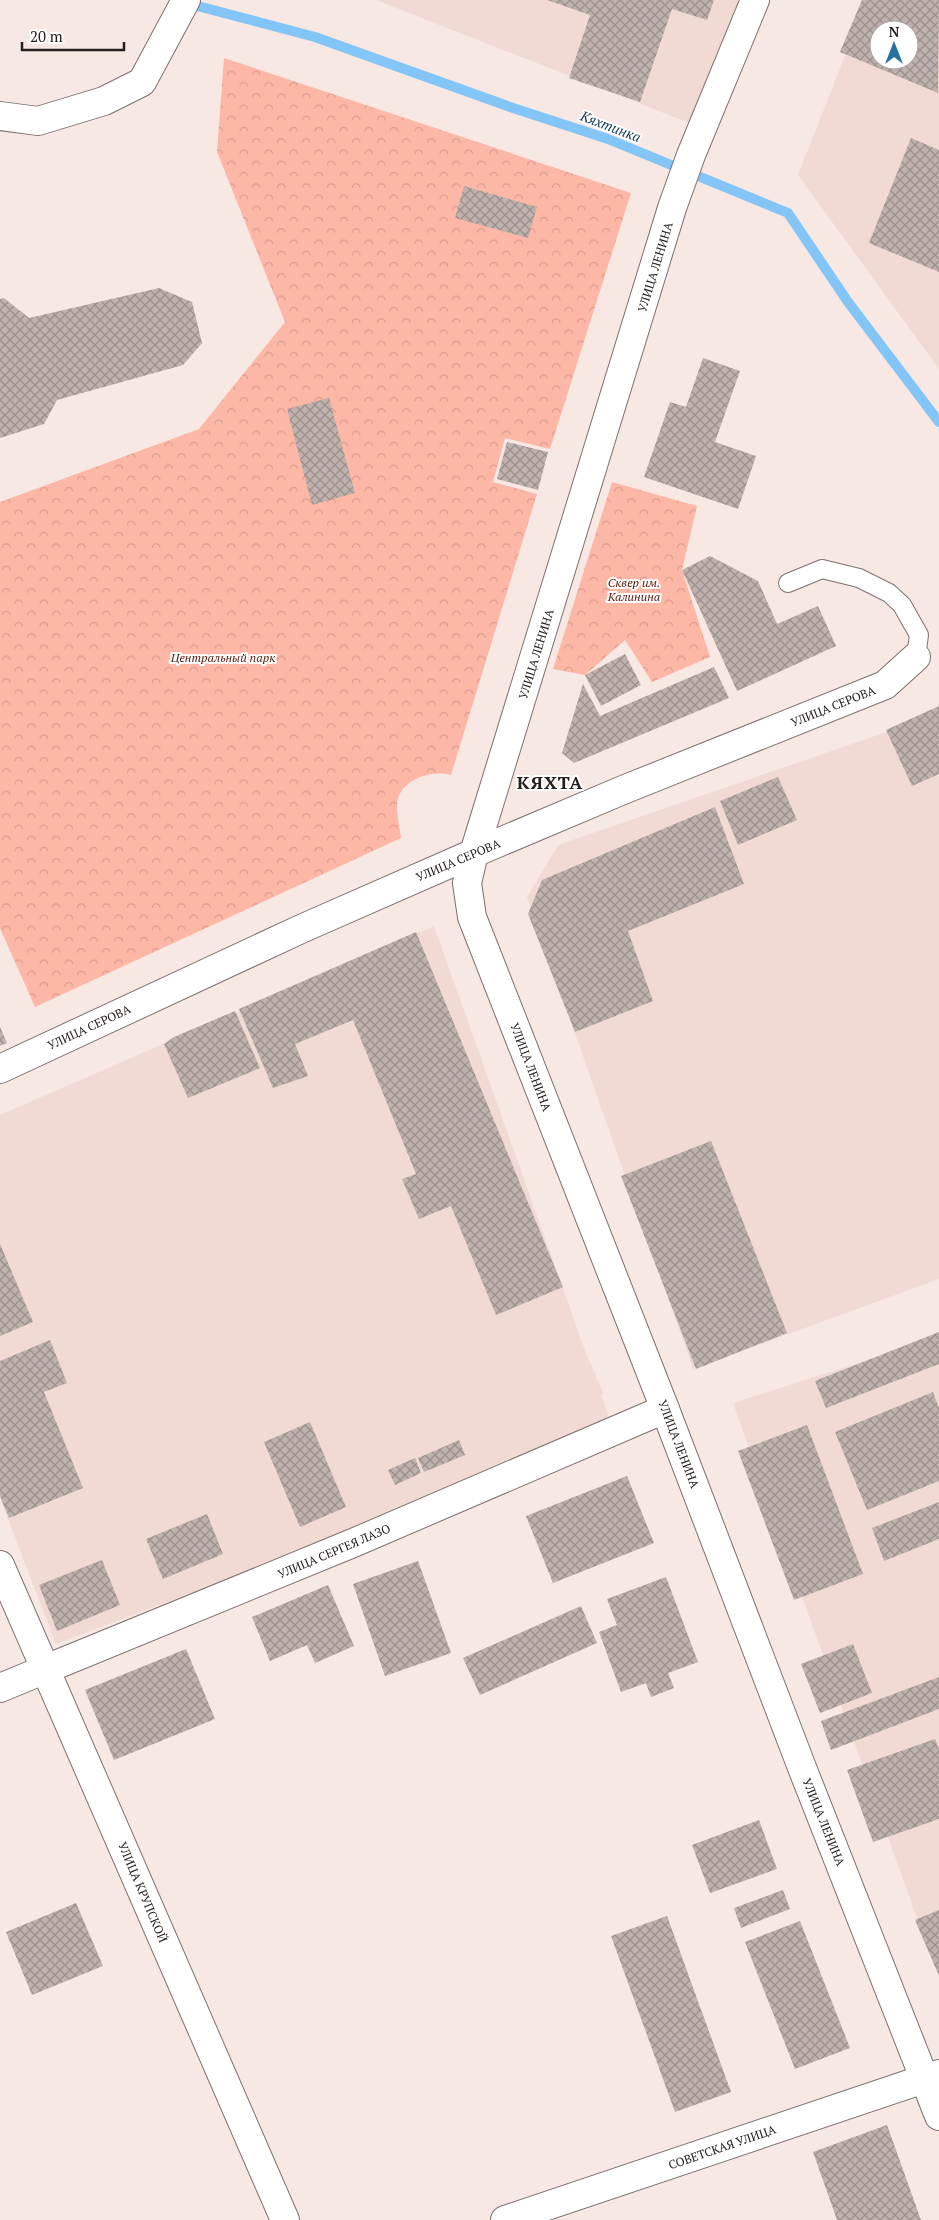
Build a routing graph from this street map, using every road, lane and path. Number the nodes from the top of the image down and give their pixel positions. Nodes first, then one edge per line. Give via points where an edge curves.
1 (186, 0) edge
2 (756, 0) edge
3 (0, 116) edge
4 (788, 583) dead end
5 (916, 657) joint
6 (474, 853) junction
7 (0, 1069) edge
8 (665, 1409) junction
9 (0, 1565) edge
10 (46, 1669) junction
11 (0, 1688) edge
12 (932, 2076) edge
13 (939, 2116) edge
14 (285, 2220) edge
15 (505, 2220) edge

1 - 3 street via 142,82 104,101 38,121
2 - 6 street, УЛИЦА ЛЕНИНА via 672,208
4 - 5 lane via 822,569 859,578 889,592 902,605 919,635
5 - 6 street, УЛИЦА СЕРОВА via 885,685
6 - 7 street, УЛИЦА СЕРОВА
6 - 8 street, УЛИЦА ЛЕНИНА via 467,883 472,917
8 - 10 street, УЛИЦА СЕРГЕЯ ЛАЗО via 353,1543
8 - 12 street, УЛИЦА ЛЕНИНА via 801,1765
9 - 10 street, УЛИЦА КРУПСКОЙ
10 - 11 street, УЛИЦА СЕРГЕЯ ЛАЗО
10 - 14 street, УЛИЦА КРУПСКОЙ
12 - 13 street, УЛИЦА ЛЕНИНА
12 - 15 street, СОВЕТСКАЯ УЛИЦА

